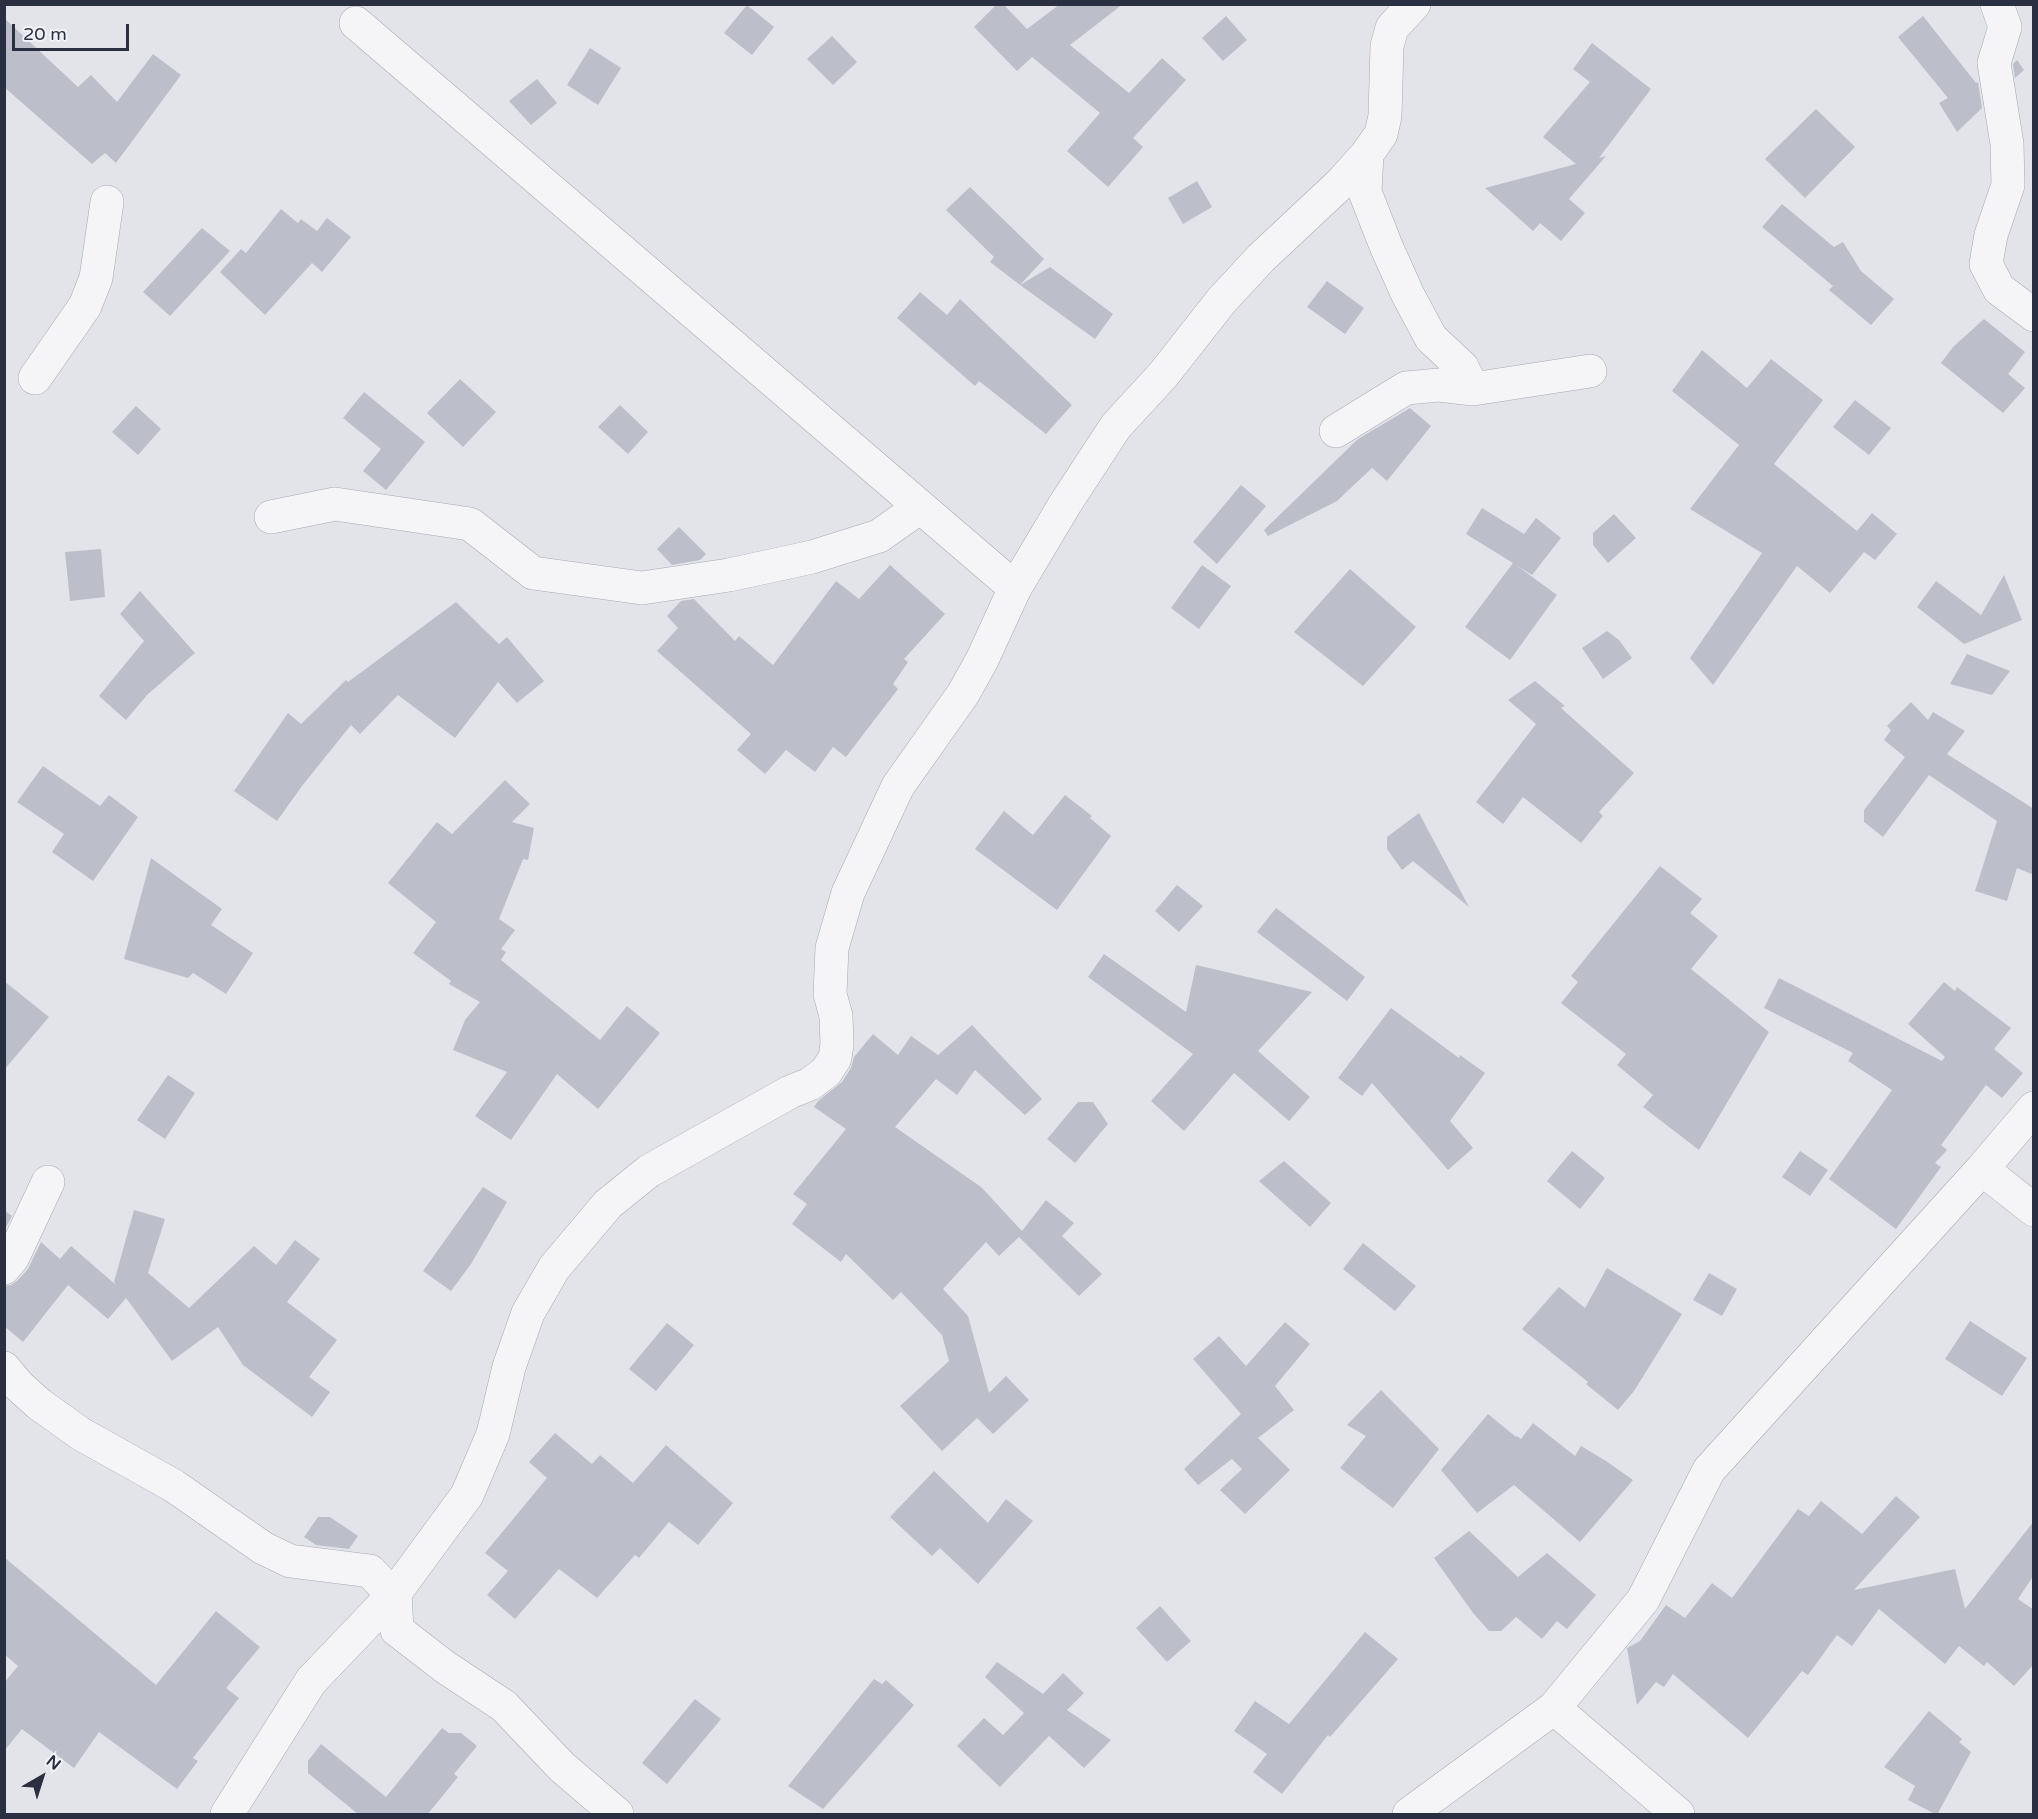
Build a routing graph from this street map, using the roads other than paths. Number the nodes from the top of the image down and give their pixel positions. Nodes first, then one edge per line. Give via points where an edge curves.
1 (1414, 4) edge
2 (1997, 4) edge
3 (356, 23) dead end
4 (1367, 154) junction
5 (107, 202) dead end
6 (2034, 315) edge
7 (1590, 371) dead end
8 (35, 378) dead end
9 (1473, 389) junction
10 (1336, 431) dead end
11 (920, 507) junction
12 (271, 517) dead end
13 (1015, 588) junction
14 (2034, 1108) edge
15 (1982, 1169) junction
16 (48, 1182) dead end
17 (2034, 1210) edge
18 (4, 1268) edge
19 (5, 1368) edge
20 (395, 1593) junction
21 (1554, 1708) junction
22 (227, 1815) edge
23 (617, 1815) edge
24 (1409, 1815) edge
25 (1678, 1815) edge

1 - 4 street via 1392,28 1387,46 1385,116 1380,134
2 - 6 street via 2005,27 1994,63 2007,144 2008,185 1986,264 1999,289
3 - 11 street
4 - 9 street via 1365,192 1408,295 1431,338 1462,367
4 - 13 street via 1222,300 1163,375 1116,426
5 - 8 street via 96,278 85,306
7 - 9 street
9 - 10 street via 1439,385 1406,388
11 - 12 street via 879,536 812,557 642,588 533,573 470,524 335,504
11 - 13 street
13 - 20 street via 963,694 898,786 848,893 832,948 830,994 836,1016 835,1058 826,1072 810,1084 649,1171 608,1204 554,1268 528,1313 509,1367 493,1434 467,1495
14 - 15 street
15 - 17 street
15 - 21 street via 1709,1470 1643,1600
16 - 18 street via 13,1257
19 - 20 street via 39,1404 81,1434 174,1486 263,1548 290,1561 370,1571
20 - 22 street via 311,1681
20 - 23 street via 398,1630 504,1706 562,1767
21 - 24 street
21 - 25 street

